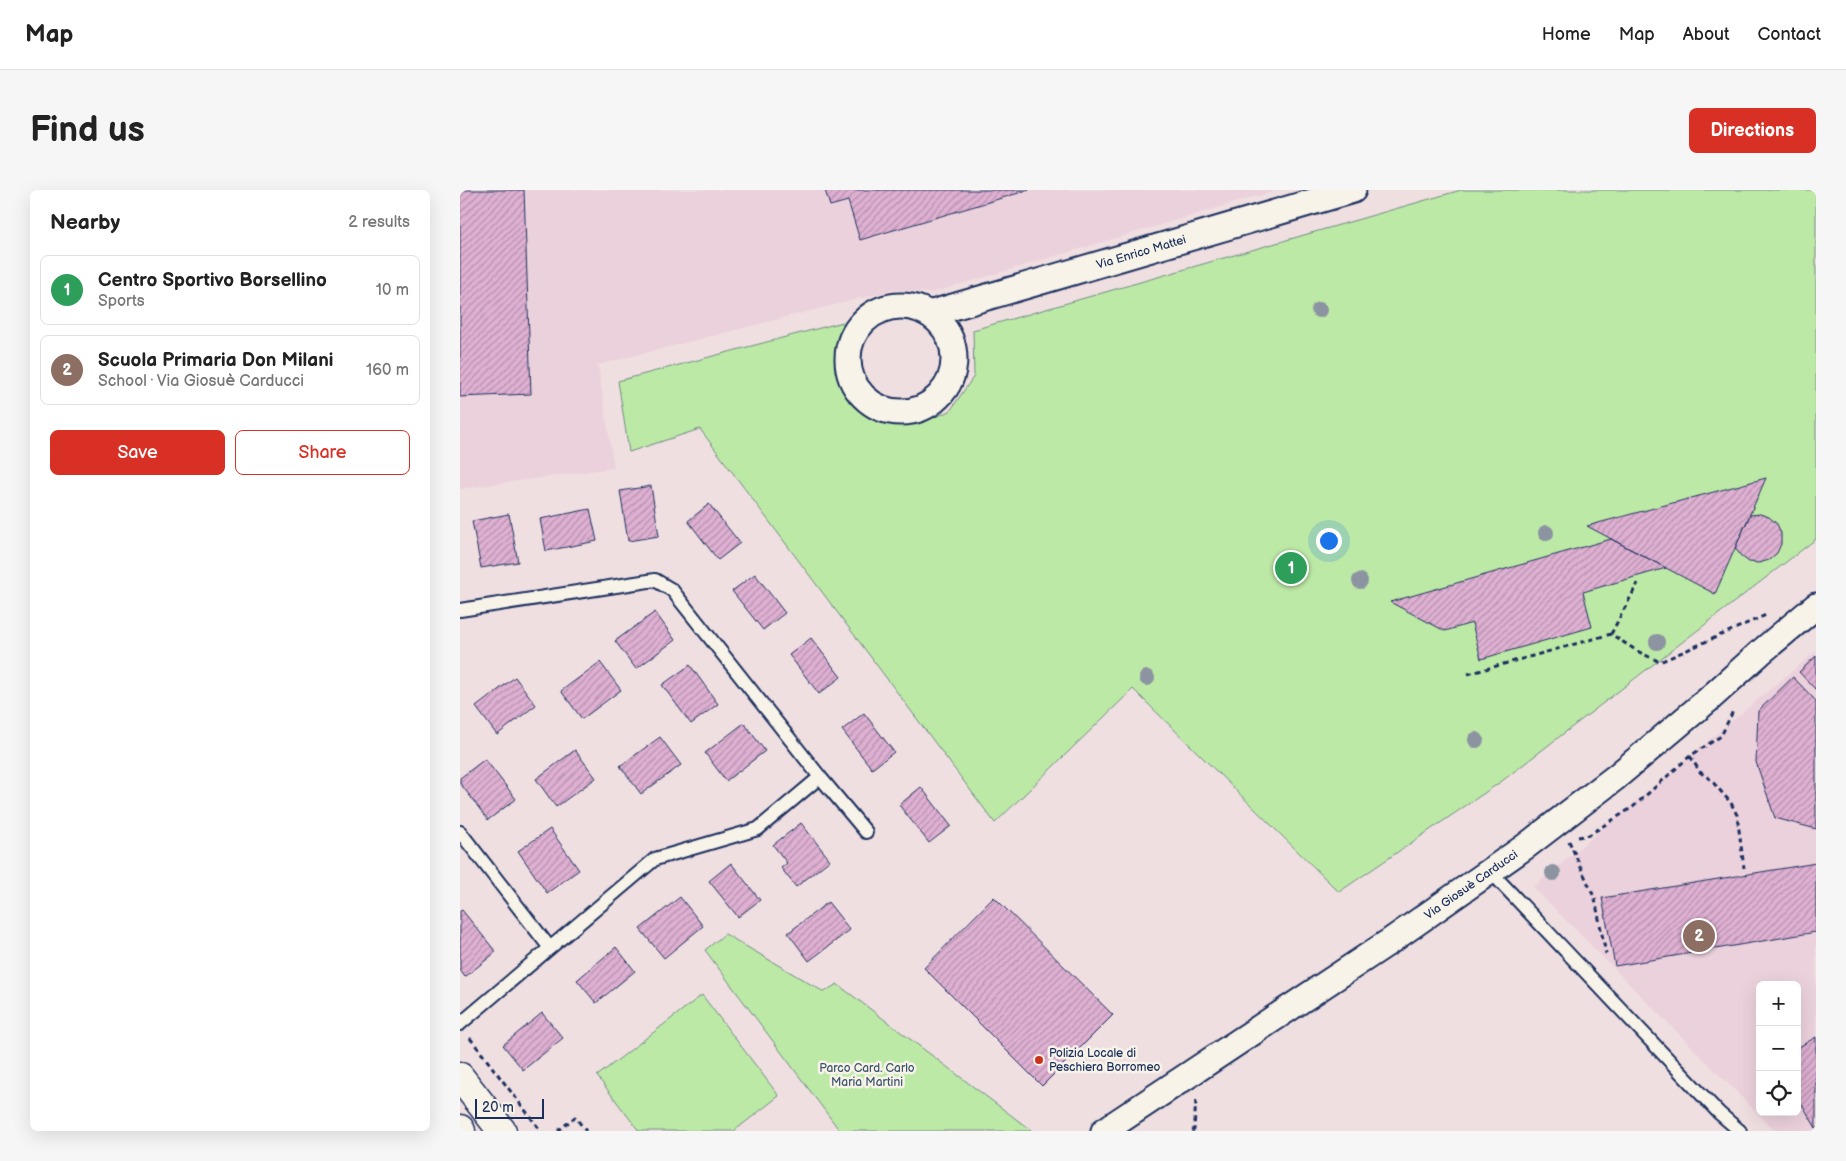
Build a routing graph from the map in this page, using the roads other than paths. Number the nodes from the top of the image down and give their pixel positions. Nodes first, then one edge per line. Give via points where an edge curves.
1 (1353, 190) edge
2 (929, 314) junction
3 (1816, 606) edge
4 (460, 610) edge
5 (820, 777) junction
6 (460, 832) edge
7 (866, 832) dead end
8 (1490, 871) junction
9 (550, 948) junction
10 (463, 1029) edge
11 (460, 1078) edge
12 (502, 1131) edge
13 (1104, 1131) edge
14 (1740, 1131) edge

1 - 2 street, Via Enrico Mattei
2 - 2 street via 912,307 894,306 877,311 862,322 852,337 847,355 849,373 857,389 870,402 885,410 902,412 918,409 933,401 945,389 952,373 954,356 942,325
3 - 8 street, Via Giosuè Carducci via 1616,777
4 - 5 lane via 655,580 672,590
5 - 7 lane
5 - 9 lane via 758,829 655,859
6 - 9 lane
8 - 13 street, Via Giosuè Carducci via 1390,942
8 - 14 lane via 1719,1113
9 - 10 lane
11 - 12 street

